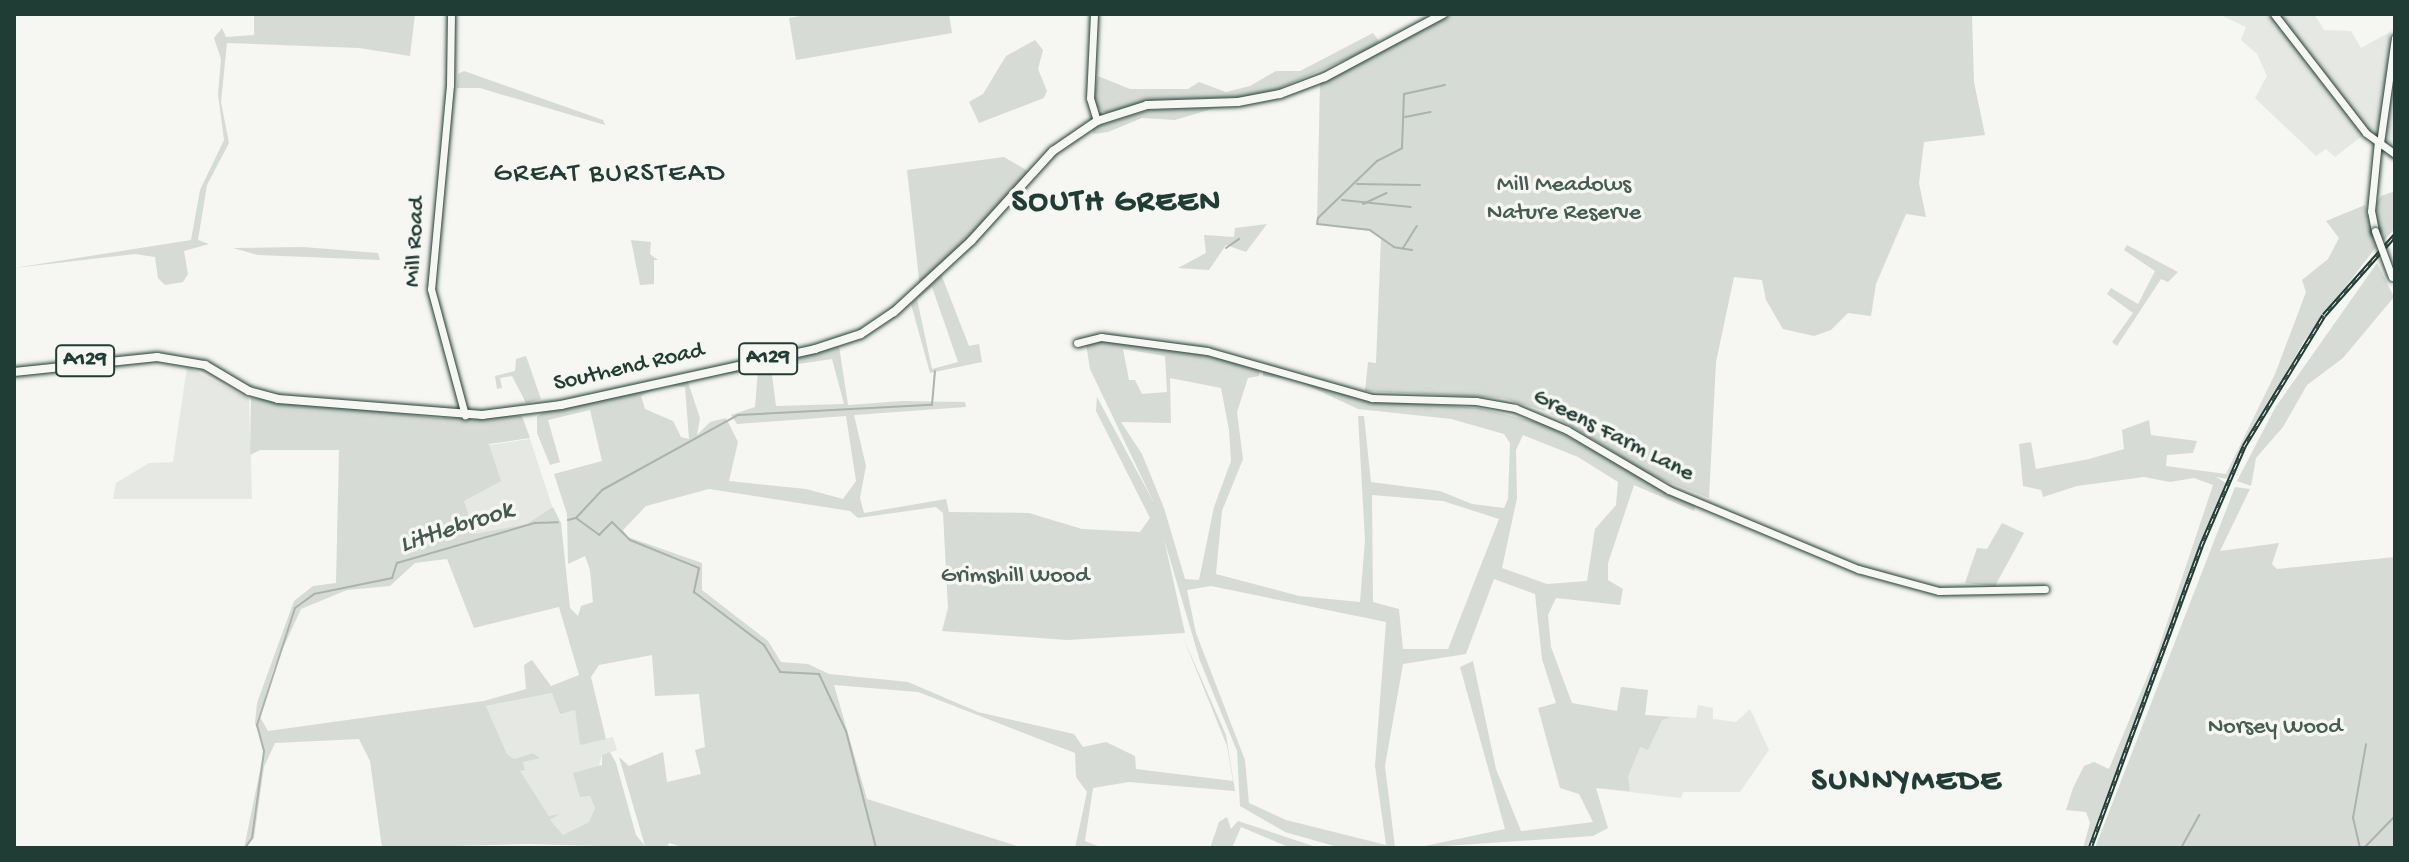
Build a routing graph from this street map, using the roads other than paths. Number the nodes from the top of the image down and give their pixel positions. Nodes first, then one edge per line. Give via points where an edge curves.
1 (451, 14) edge
2 (1094, 14) edge
3 (1443, 14) edge
4 (2274, 14) edge
5 (2395, 38) edge
6 (1097, 121) junction
7 (2379, 142) junction
8 (2395, 154) edge
9 (2394, 281) edge
10 (1077, 343) dead end
11 (14, 372) edge
12 (465, 415) junction
13 (2045, 589) dead end

1 - 12 street, Mill Road via 451,67 431,271 435,309
2 - 6 street via 1090,98
3 - 6 main road, Southend Road / A129 via 1325,77 1280,94 1238,102 1147,105
4 - 7 street
5 - 7 street
6 - 12 main road, Southend Road / A129 via 1053,151 971,241 894,312 861,334 815,349 561,405
7 - 8 street
7 - 9 street, bridge via 2371,211
10 - 13 street, Greens Farm Lane via 1101,337 1207,351 1272,365 1372,398 1476,401 1515,408 1567,430 1669,490 1842,563 1960,592
11 - 12 main road, Southend Road / A129 via 157,357 205,365 249,391 278,399

